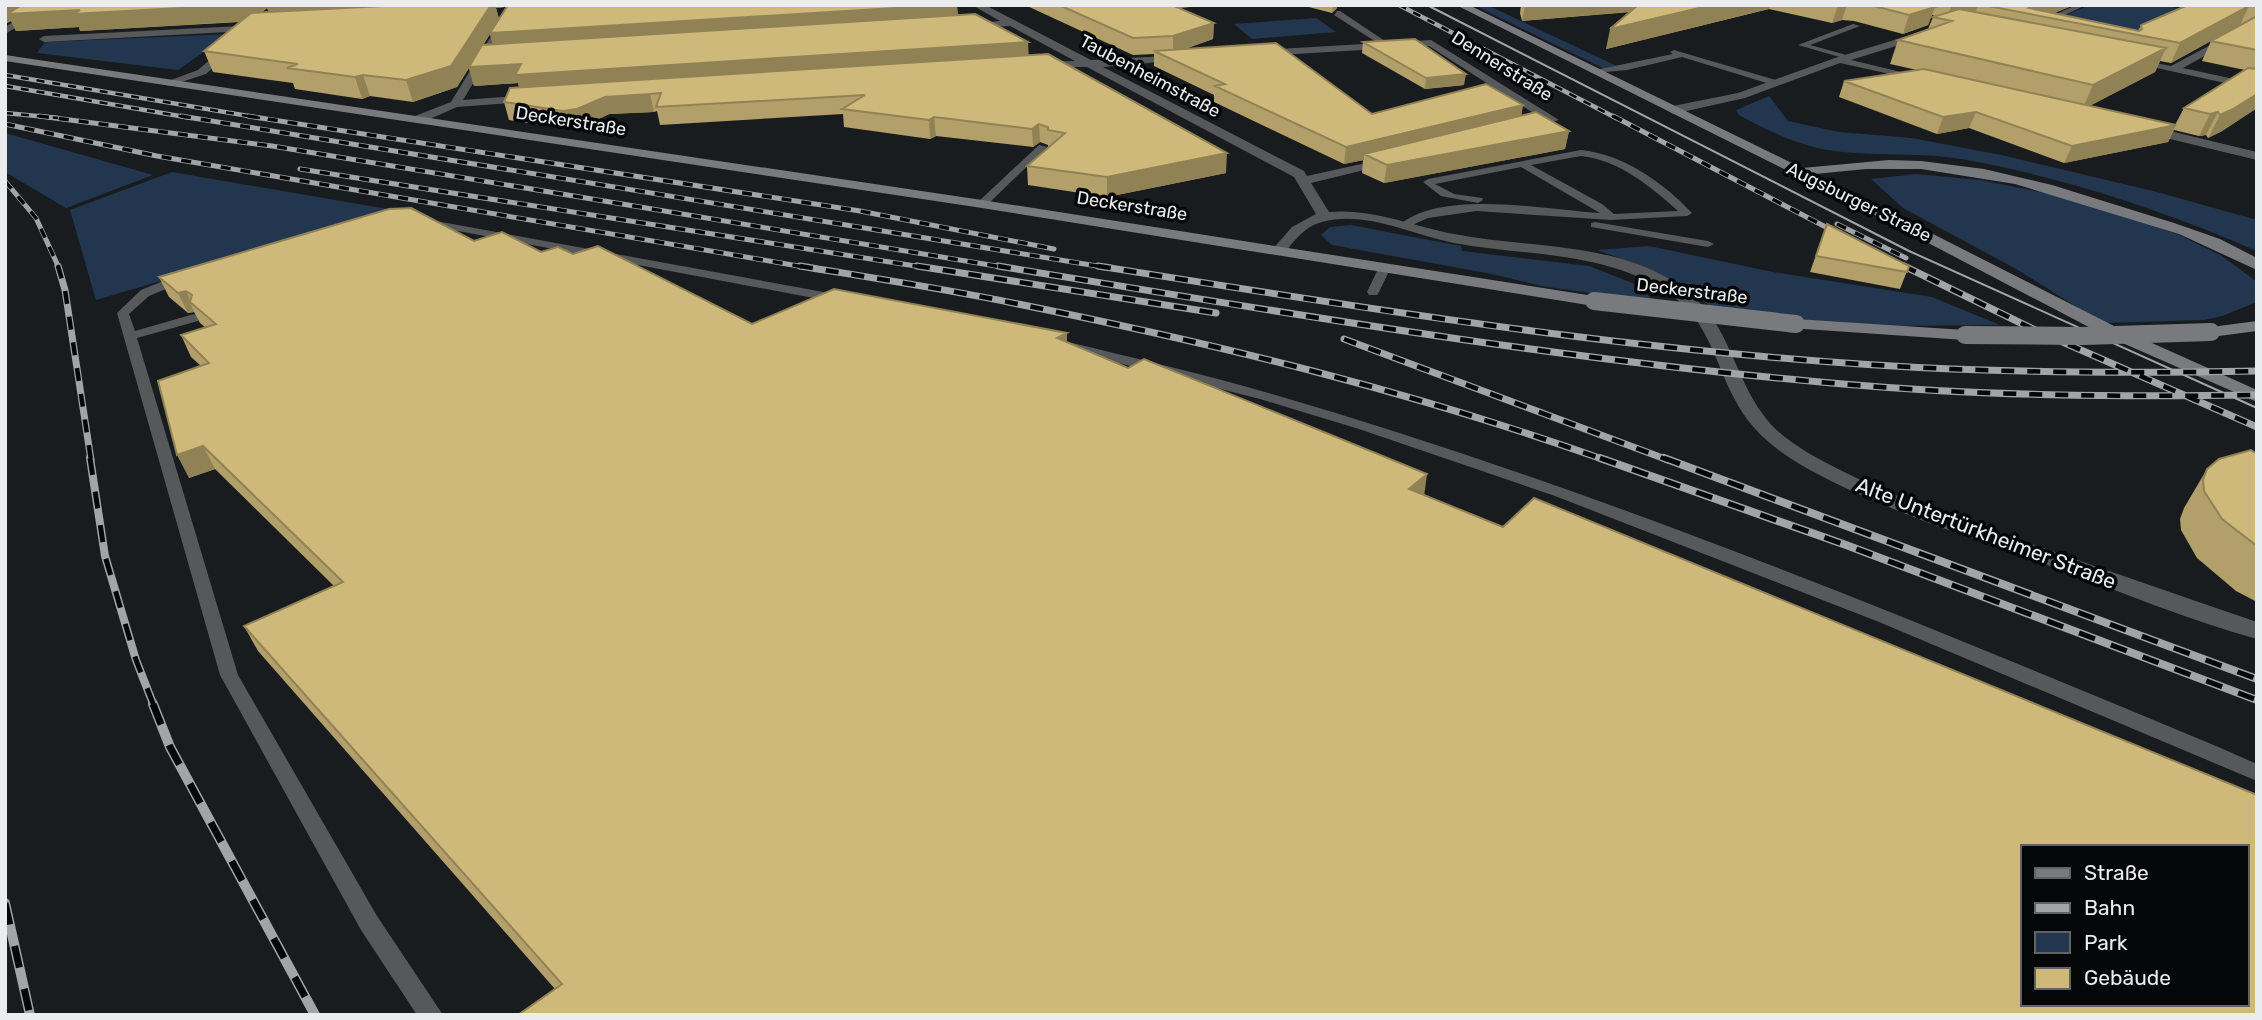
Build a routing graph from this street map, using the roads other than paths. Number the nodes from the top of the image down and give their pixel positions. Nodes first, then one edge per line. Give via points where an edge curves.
1 (49, 5) edge
2 (977, 5) edge
3 (1461, 5) edge
4 (2083, 5) edge
5 (516, 10) edge
6 (1337, 13) dead end
7 (497, 14) dead end
8 (1013, 23) junction
9 (1856, 26) dead end
10 (956, 27) edge
11 (2245, 29) edge
12 (2046, 30) edge
13 (5, 31) edge
14 (1934, 32) edge
15 (44, 39) edge
16 (1387, 45) junction
17 (1251, 53) edge
18 (497, 57) edge
19 (1196, 57) edge
20 (5, 58) edge
21 (483, 58) junction
22 (2118, 58) edge
23 (1843, 59) junction
24 (1089, 63) junction
25 (1021, 66) edge
26 (2172, 70) junction
27 (1594, 71) junction
28 (1931, 82) edge
29 (169, 83) junction
30 (1776, 83) junction
31 (2257, 88) edge
32 (544, 98) edge
33 (455, 104) junction
34 (1673, 110) junction
35 (419, 119) junction
36 (1547, 121) edge
37 (2133, 126) edge
38 (1042, 147) edge
39 (1750, 148) junction
40 (1406, 156) edge
41 (2257, 156) edge
42 (1522, 164) junction
43 (1891, 164) junction
44 (1921, 166) junction
45 (1799, 172) junction
46 (1305, 180) junction
47 (1818, 181) junction
48 (982, 204) junction
49 (1598, 206) junction
50 (1325, 217) junction
51 (1611, 217) junction
52 (409, 221) edge
53 (1409, 228) junction
54 (469, 230) junction
55 (444, 239) edge
56 (1708, 244) dead end
57 (1279, 251) junction
58 (2257, 265) edge
59 (1385, 267) junction
60 (205, 271) edge
61 (1373, 292) dead end
62 (855, 302) edge
63 (194, 318) edge
64 (2257, 326) edge
65 (130, 336) junction
66 (1054, 343) edge
67 (2257, 397) edge
68 (2257, 631) edge
69 (2257, 773) edge
70 (431, 1015) edge

1 - 13 street
2 - 8 street, Taubenheimstraße
3 - 27 street, Augsburger Straße
4 - 12 lane via 2033,26
5 - 7 street
5 - 21 street
6 - 16 lane
8 - 10 street
8 - 24 street, Taubenheimstraße
9 - 23 lane via 1802,45
11 - 26 street
14 - 23 street
15 - 29 street via 260,25 202,72
16 - 17 street
16 - 36 street, Dennerstraße via 1431,43
18 - 21 street
19 - 24 street
20 - 29 street, Deckerstraße
21 - 33 street
22 - 26 street
23 - 28 street
23 - 30 street
24 - 25 street
24 - 46 street, Taubenheimstraße
26 - 31 street
27 - 30 lane via 1627,68 1678,53
27 - 34 street, Augsburger Straße
29 - 35 street, Deckerstraße
30 - 34 street via 1715,104
32 - 33 street
33 - 35 street
34 - 39 street, Augsburger Straße
35 - 48 street, Deckerstraße
37 - 41 street
38 - 48 lane
39 - 43 street
39 - 45 street, Augsburger Straße
40 - 46 street
42 - 49 lane
42 - 49 lane via 1428,182 1456,199
42 - 51 lane via 1581,153 1601,155 1653,184 1687,213
43 - 44 street
43 - 45 street
44 - 47 street
44 - 58 street via 1984,174 2087,199 2198,236
45 - 47 street, Augsburger Straße
46 - 50 street
47 - 67 street, Augsburger Straße via 2108,330
48 - 57 street, Deckerstraße
49 - 51 lane
50 - 53 street, Alte Untertürkheimer Straße via 1365,218
50 - 57 street, Alte Untertürkheimer Straße via 1306,223
51 - 53 lane via 1476,208 1413,220
52 - 54 lane
53 - 56 lane via 1467,219 1527,218
53 - 68 street, Alte Untertürkheimer Straße via 1459,240 1578,254 1654,278 1695,306 1708,323 1755,419 1819,466 1916,511
54 - 55 lane
54 - 62 lane
57 - 59 street, Deckerstraße
59 - 61 lane
59 - 64 street, Deckerstraße, bridge via 1594,301 1796,324 1965,335 2084,336
60 - 65 lane via 165,283 132,302 123,313
63 - 65 lane
65 - 70 lane via 229,675 369,923
66 - 69 lane via 1308,409 1512,474 2006,666

